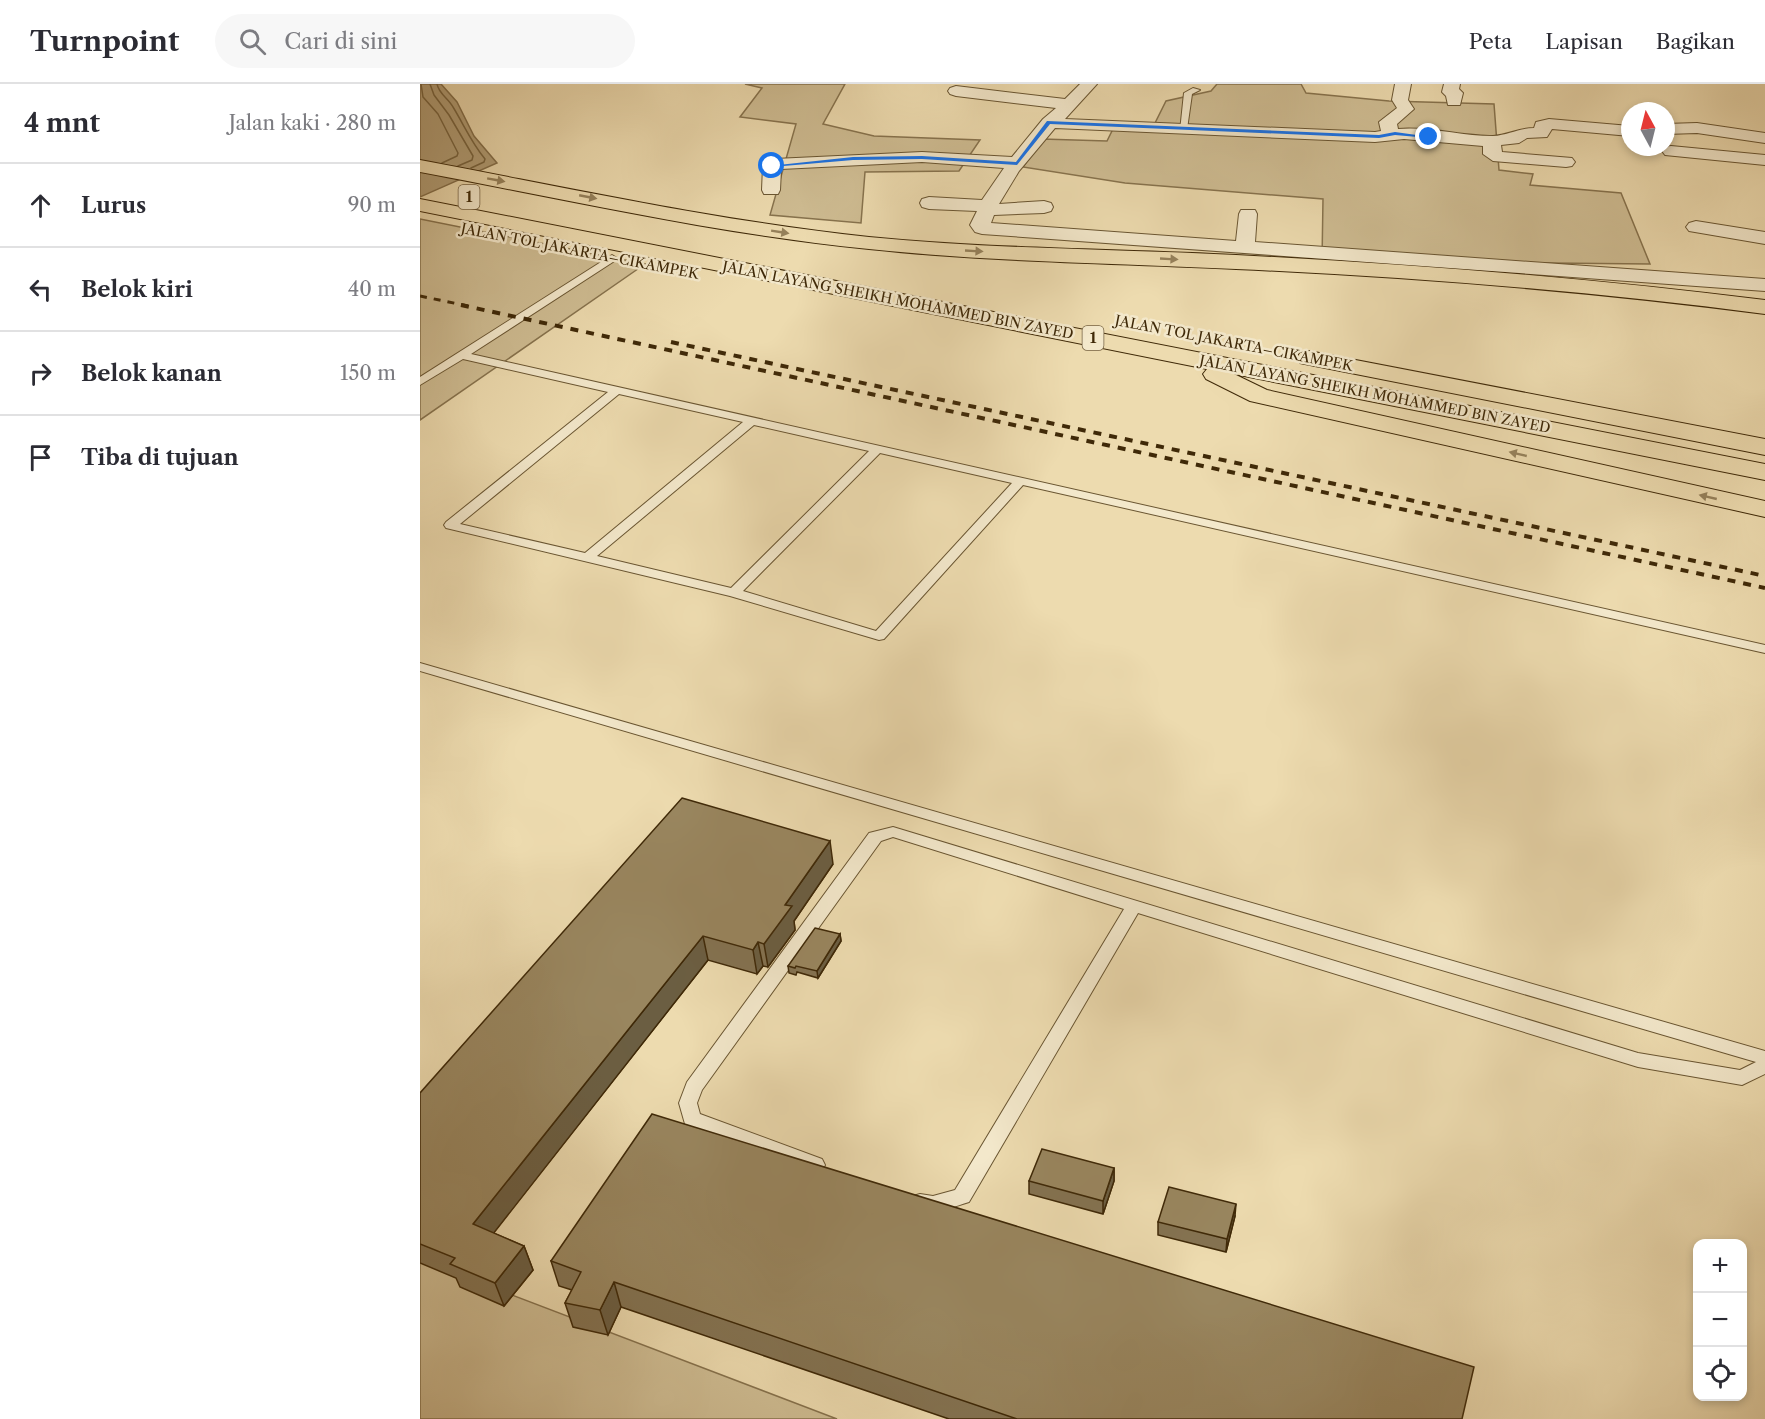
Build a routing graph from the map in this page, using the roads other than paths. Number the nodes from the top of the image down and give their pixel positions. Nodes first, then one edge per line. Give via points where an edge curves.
1 (1089, 84) edge
2 (1382, 84) edge
3 (1402, 85) edge
4 (1420, 89) dead end
5 (1197, 90) dead end
6 (956, 91) dead end
7 (1069, 104) junction
8 (1049, 123) junction
9 (1183, 129) junction
10 (1675, 129) edge
11 (1621, 130) edge
12 (1390, 134) junction
13 (1765, 138) edge
14 (1492, 141) junction
15 (1675, 151) edge
16 (1754, 156) edge
17 (1566, 162) dead end
18 (1017, 163) junction
19 (420, 166) edge
20 (420, 188) edge
21 (771, 190) dead end
22 (420, 196) edge
23 (929, 203) dead end
24 (420, 205) edge
25 (1044, 207) dead end
26 (987, 208) junction
27 (1248, 214) dead end
28 (420, 219) edge
29 (1696, 226) dead end
30 (1765, 238) edge
31 (1244, 248) junction
32 (612, 258) junction
33 (1765, 285) edge
34 (1765, 307) edge
35 (1065, 311) dead end
36 (1287, 354) dead end
37 (460, 355) junction
38 (1212, 372) junction
39 (420, 382) edge
40 (616, 391) junction
41 (750, 421) junction
42 (1765, 447) edge
43 (878, 449) junction
44 (1765, 454) edge
45 (1765, 472) edge
46 (1020, 481) junction
47 (1765, 482) edge
48 (1765, 509) edge
49 (588, 557) junction
50 (734, 593) junction
51 (1765, 649) edge
52 (420, 667) edge
53 (1134, 906) junction
54 (1765, 1058) edge
55 (1765, 1066) edge
56 (831, 1171) edge
57 (906, 1199) edge

1 - 7 street
2 - 3 street
3 - 4 street
3 - 12 street via 1400,100 1406,109 1388,122
5 - 9 lane via 1188,93
6 - 7 street
7 - 8 street
8 - 9 street
8 - 18 street
9 - 12 street via 1379,137
10 - 13 street
11 - 14 street via 1549,124 1542,126 1541,133
12 - 14 street
14 - 17 street via 1494,156
15 - 16 street
18 - 21 street via 922,158 775,164
18 - 26 street
19 -> 34 highway via 720,222 869,243 1523,280
20 - 35 highway, JALAN TOL JAKARTA–CIKAMPEK / 1
22 - 44 highway, JALAN LAYANG SHEIKH MOHAMMED BIN ZAYED / 1
23 - 26 street
24 - 45 highway, JALAN LAYANG SHEIKH MOHAMMED BIN ZAYED / 1
25 - 26 street
26 - 31 street via 980,225 988,230
27 - 31 street
28 - 32 highway, JALAN TOL JAKARTA–CIKAMPEK / 1
29 - 30 street
31 - 33 street
32 - 37 lane
32 - 38 highway, JALAN TOL JAKARTA–CIKAMPEK / 1
36 - 42 highway, JALAN TOL JAKARTA–CIKAMPEK
37 - 39 lane
37 - 40 lane
38 - 47 highway, JALAN TOL JAKARTA–CIKAMPEK / 1
48 -> 38 highway via 1259,396
40 - 41 lane
40 - 49 lane via 450,525
41 - 43 lane
41 - 49 lane
43 - 46 lane
43 - 50 lane
46 - 50 lane via 879,636
46 - 51 lane
49 - 50 lane
52 - 54 lane
53 - 55 lane via 1638,1060 1742,1078
53 - 56 lane via 893,832 874,837 694,1087 688,1103 692,1119
53 - 57 lane via 962,1196 933,1204

